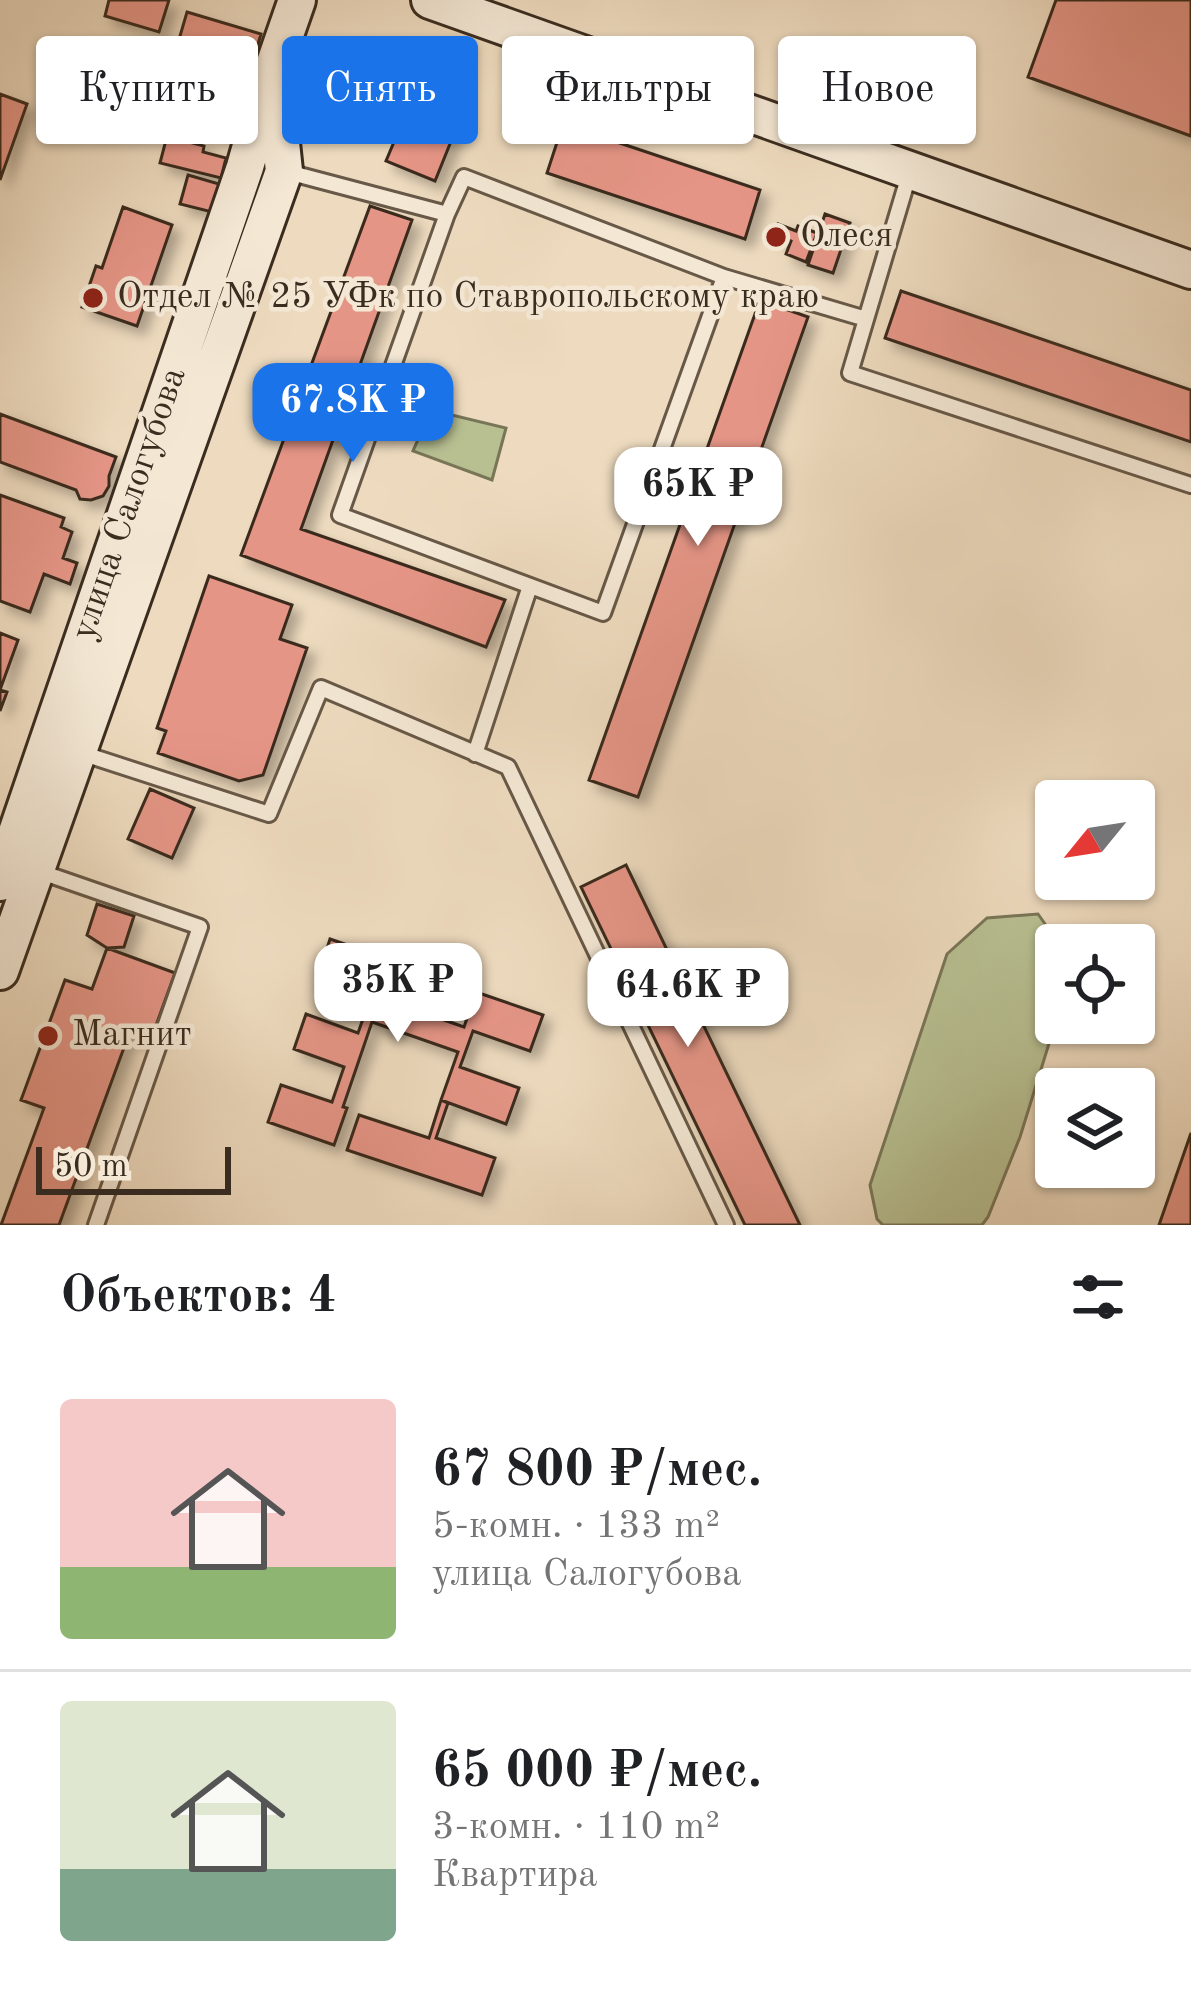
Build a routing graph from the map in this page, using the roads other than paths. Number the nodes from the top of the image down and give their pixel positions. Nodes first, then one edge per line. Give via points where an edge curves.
1 (297, 0) edge
2 (430, 0) edge
3 (273, 69) junction
4 (910, 170) junction
5 (284, 171) junction
6 (447, 214) junction
7 (1191, 270) edge
8 (724, 277) junction
9 (866, 319) junction
10 (1191, 485) edge
11 (530, 586) junction
12 (78, 752) junction
13 (476, 754) junction
14 (36, 870) junction
15 (0, 882) edge
16 (0, 971) edge
17 (96, 1225) edge
18 (726, 1225) edge

1 - 3 street
2 - 4 street
3 - 5 street, улица Салогубова
3 - 15 street, улица Салогубова
4 - 7 street
4 - 9 lane
5 - 6 lane
5 - 12 street, улица Салогубова
6 - 8 lane via 464,177
6 - 11 lane via 340,515
8 - 9 lane
8 - 11 lane via 602,613
9 - 10 lane via 850,373
11 - 13 lane
12 - 13 lane via 269,814 321,688
12 - 14 street, улица Салогубова
13 - 18 lane via 508,767
14 - 16 street, улица Салогубова
14 - 17 lane via 200,927

